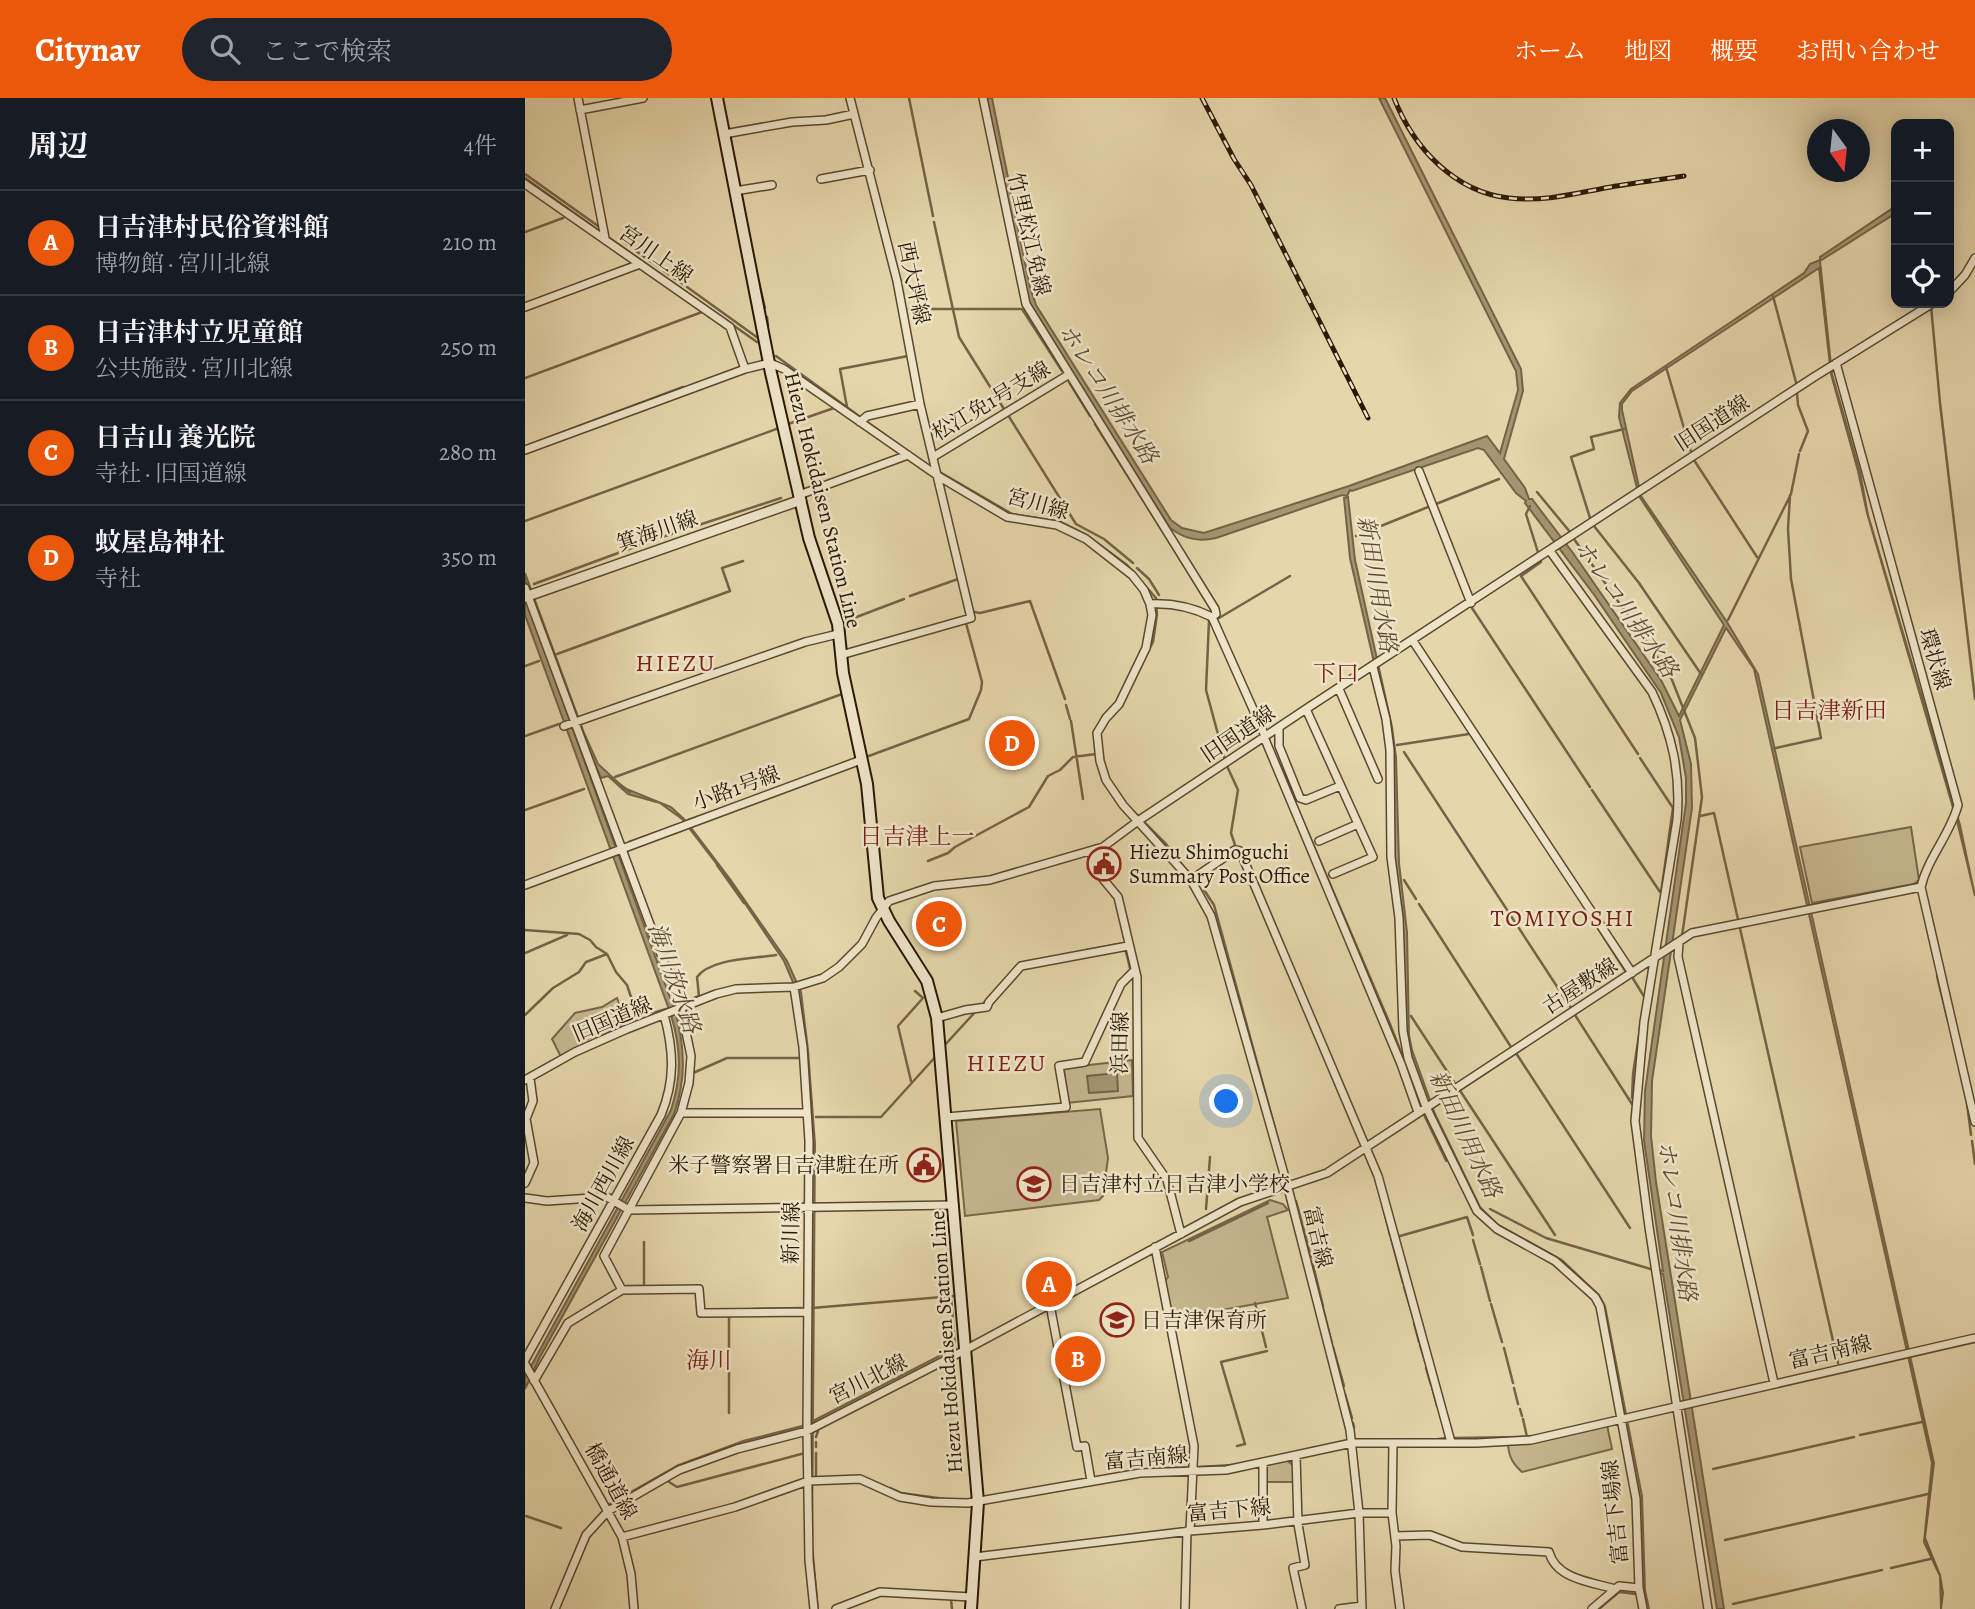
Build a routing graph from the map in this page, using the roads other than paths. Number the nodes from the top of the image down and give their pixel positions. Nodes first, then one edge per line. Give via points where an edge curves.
1 (578, 98) edge
2 (643, 98) edge
3 (717, 98) edge
4 (850, 98) edge
5 (983, 98) edge
6 (580, 110) junction
7 (854, 114) junction
8 (724, 134) junction
9 (870, 170) junction
10 (821, 179) dead end
11 (525, 184) edge
12 (772, 185) dead end
13 (735, 191) junction
14 (605, 239) junction
15 (1975, 258) edge
16 (641, 264) junction
17 (1954, 287) edge
18 (525, 307) edge
19 (1925, 308) edge
20 (770, 363) junction
21 (1836, 363) junction
22 (745, 369) junction
23 (1068, 375) junction
24 (920, 404) junction
25 (860, 422) junction
26 (525, 450) edge
27 (908, 455) junction
28 (933, 457) junction
29 (1419, 471) dead end
30 (938, 476) junction
31 (800, 498) junction
32 (1552, 549) junction
33 (526, 593) edge
34 (1471, 603) junction
35 (1150, 604) junction
36 (1212, 617) junction
37 (838, 634) junction
38 (1413, 640) junction
39 (841, 655) junction
40 (1373, 667) junction
41 (1339, 689) junction
42 (1306, 709) junction
43 (574, 724) junction
44 (564, 726) dead end
45 (1279, 728) junction
46 (1265, 737) junction
47 (861, 760) junction
48 (1378, 779) dead end
49 (1341, 786) junction
50 (1138, 821) junction
51 (1358, 824) junction
52 (1319, 841) dead end
53 (622, 850) junction
54 (1090, 852) junction
55 (1333, 874) dead end
56 (1191, 880) junction
57 (525, 885) edge
58 (1921, 887) junction
59 (882, 909) junction
60 (1677, 944) junction
61 (1128, 946) junction
62 (1657, 955) junction
63 (1135, 970) junction
64 (1632, 973) junction
65 (795, 987) junction
66 (672, 1012) junction
67 (937, 1018) junction
68 (527, 1079) edge
69 (1422, 1110) junction
70 (681, 1113) junction
71 (807, 1113) junction
72 (946, 1117) junction
73 (1975, 1122) edge
74 (1366, 1147) junction
75 (525, 1183) edge
76 (1288, 1188) junction
77 (525, 1198) edge
78 (614, 1202) junction
79 (954, 1205) junction
80 (809, 1209) junction
81 (627, 1210) junction
82 (1181, 1234) junction
83 (1155, 1247) junction
84 (622, 1290) junction
85 (1050, 1305) junction
86 (808, 1312) junction
87 (1975, 1338) edge
88 (965, 1350) junction
89 (526, 1360) edge
90 (534, 1380) junction
91 (1774, 1383) junction
92 (1679, 1407) junction
93 (1621, 1419) junction
94 (807, 1431) junction
95 (1451, 1442) junction
96 (1352, 1443) junction
97 (1393, 1444) junction
98 (1296, 1455) junction
99 (1263, 1463) junction
100 (1194, 1471) junction
101 (808, 1481) junction
102 (1091, 1481) junction
103 (978, 1502) junction
104 (608, 1511) junction
105 (1359, 1513) junction
106 (1392, 1513) junction
107 (1299, 1520) junction
108 (1263, 1525) junction
109 (1189, 1531) junction
110 (1395, 1536) junction
111 (622, 1537) junction
112 (975, 1558) junction
113 (1639, 1588) junction
114 (1615, 1589) junction
115 (971, 1603) edge
116 (1362, 1608) edge
117 (555, 1609) edge
118 (634, 1609) edge
119 (814, 1609) edge
120 (836, 1609) edge
121 (1185, 1609) edge
122 (1301, 1609) edge
123 (1339, 1609) edge
124 (1400, 1609) edge
125 (1592, 1609) edge
126 (1643, 1609) edge
127 (1708, 1609) edge

1 - 6 street
2 - 6 street
3 - 8 main road, Hiezu Hokidaisen Station Line
4 - 7 street, 西大坪線
5 - 23 street, 竹里松江免線 via 1026,304
6 - 14 street
7 - 8 street
7 - 9 street, 西大坪線
8 - 13 main road, Hiezu Hokidaisen Station Line
9 - 10 street
9 - 24 street, 西大坪線
11 - 14 street, 宮川上線
12 - 13 street
13 - 20 main road, Hiezu Hokidaisen Station Line
14 - 16 street, 宮川上線
15 - 17 street
16 - 18 street
16 - 22 street, 宮川上線 via 730,327
19 - 21 street, 旧国道線
20 - 22 street
20 - 25 street, 宮川線
20 - 31 main road, Hiezu Hokidaisen Station Line
21 - 32 street, 旧国道線
21 - 58 street, 環状線 via 1958,805 1925,868
22 - 26 street
23 - 28 street, 松江免1号支線
23 - 36 street, 竹里松江免線 via 1215,609
24 - 25 street via 867,416
24 - 28 street, 西大坪線
25 - 27 street, 宮川線
27 - 30 street, 宮川線
27 - 31 street
28 - 30 street, 西大坪線
29 - 34 street
30 - 35 street, 宮川線 via 1007,517 1057,525 1086,539 1132,575
30 - 39 street, 西大坪線 via 971,618
31 - 33 street, 箕海川線
31 - 37 main road, Hiezu Hokidaisen Station Line
32 - 34 street, 旧国道線
32 - 62 street via 1652,692 1672,744 1678,811
33 - 43 street
34 - 38 street, 旧国道線
35 - 36 street via 1201,611
35 - 50 street via 1146,648 1119,704 1097,733 1106,780
36 - 46 street
37 - 39 main road, Hiezu Hokidaisen Station Line
37 - 43 street
38 - 40 street, 旧国道線
38 - 64 street
39 - 47 main road, Hiezu Hokidaisen Station Line
40 - 41 street, 旧国道線
40 - 69 street via 1389,750 1403,1031
41 - 42 street, 旧国道線
41 - 48 street
42 - 45 street, 旧国道線
42 - 49 street
43 - 44 street
43 - 53 street
45 - 46 street, 旧国道線
45 - 49 street via 1279,746 1300,798 1306,800
46 - 50 street, 旧国道線
46 - 69 street
47 - 53 street, 小路1号線
47 - 59 main road, Hiezu Hokidaisen Station Line
49 - 51 street
50 - 54 street, 旧国道線
50 - 56 street, 富吉線
51 - 52 street
51 - 55 street via 1373,858
53 - 57 street, 小路1号線
53 - 66 street
54 - 59 street, 旧国道線 via 990,880 934,886 889,901
54 - 61 street, 浜田線 via 1118,897
56 - 74 street via 1240,851
56 - 76 street, 富吉線 via 1210,916
58 - 60 street, 古屋敷線 via 1692,933
58 - 73 street
59 - 65 street, 旧国道線 via 862,943 839,967
59 - 67 main road, Hiezu Hokidaisen Station Line via 927,981
60 - 62 street, 古屋敷線
60 - 91 street
61 - 63 street, 浜田線
61 - 67 street via 1021,966 987,1007
62 - 64 street, 古屋敷線
62 - 92 street via 1635,1121
63 - 72 street via 1121,984 1085,1062 1059,1066 1066,1107
63 - 82 street, 浜田線 via 1137,1132 1167,1180
64 - 69 street, 古屋敷線
65 - 66 street, 旧国道線 via 736,989
65 - 71 street, 新川線
66 - 68 street, 旧国道線 via 575,1052
66 - 70 street via 691,1056
66 - 78 street, 海川西川線 via 669,1096
67 - 72 main road, Hiezu Hokidaisen Station Line
68 - 75 street via 533,1101 526,1124 534,1163
69 - 74 street, 古屋敷線
69 - 93 street, 富吉下場線 via 1476,1211 1497,1229 1555,1261 1595,1297
70 - 71 street
70 - 81 street
71 - 80 street, 新川線
72 - 79 main road, Hiezu Hokidaisen Station Line
74 - 76 street, 古屋敷線 via 1327,1173
74 - 95 street via 1378,1176
76 - 82 street, 宮川北線 via 1240,1202
76 - 96 street, 富吉線
77 - 78 street via 607,1197
78 - 81 street
78 - 89 street, 海川西川線
79 - 80 street
79 - 88 main road, Hiezu Hokidaisen Station Line
80 - 81 street
80 - 86 street, 新川線
81 - 84 street via 604,1256
82 - 83 street, 宮川北線
83 - 85 street, 宮川北線
83 - 100 street via 1194,1446
84 - 86 street via 699,1289 701,1312
84 - 90 street via 568,1323
85 - 88 street, 宮川北線
85 - 102 street via 1077,1447 1085,1446
86 - 94 street, 新川線
87 - 91 street, 富吉南線
88 - 94 street, 宮川北線
88 - 103 main road, Hiezu Hokidaisen Station Line
89 - 90 street, 橋通道線
90 - 104 street, 橋通道線
91 - 92 street, 富吉南線
92 - 93 street, 富吉南線
92 - 127 street
93 - 95 street, 富吉南線 via 1531,1440
93 - 113 street, 富吉下場線 via 1636,1499
94 - 101 street, 新川線
94 - 104 street, 宮川北線 via 679,1470
95 - 97 street, 富吉南線
96 - 97 street, 富吉南線
96 - 98 street, 富吉南線
96 - 105 street, 富吉線
97 - 106 street
98 - 99 street, 富吉南線
98 - 107 street
99 - 100 street, 富吉南線
99 - 108 street
100 - 102 street, 富吉南線
100 - 109 street
101 - 103 street, 富吉南線 via 860,1479 900,1497
101 - 111 street, 富吉南線 via 735,1507
101 - 119 street, 新川線
102 - 103 street, 富吉南線
103 - 112 main road, Hiezu Hokidaisen Station Line
104 - 111 street, 橋通道線
104 - 117 street, 宮川北線 via 586,1535
105 - 106 street, 富吉下線
105 - 107 street, 富吉下線
105 - 116 street, 富吉線
106 - 110 street
107 - 108 street, 富吉下線
107 - 122 street via 1305,1565 1293,1568
108 - 109 street, 富吉下線
109 - 112 street, 富吉下線
109 - 121 street
110 - 114 street via 1430,1535 1462,1547 1549,1552 1552,1563 1562,1571
110 - 124 street
111 - 118 street, 橋通道線
112 - 115 main road, Hiezu Hokidaisen Station Line
113 - 114 street, 富吉下場線
113 - 126 street
114 - 125 street, 富吉下場線
115 - 120 street via 880,1592
116 - 123 street

